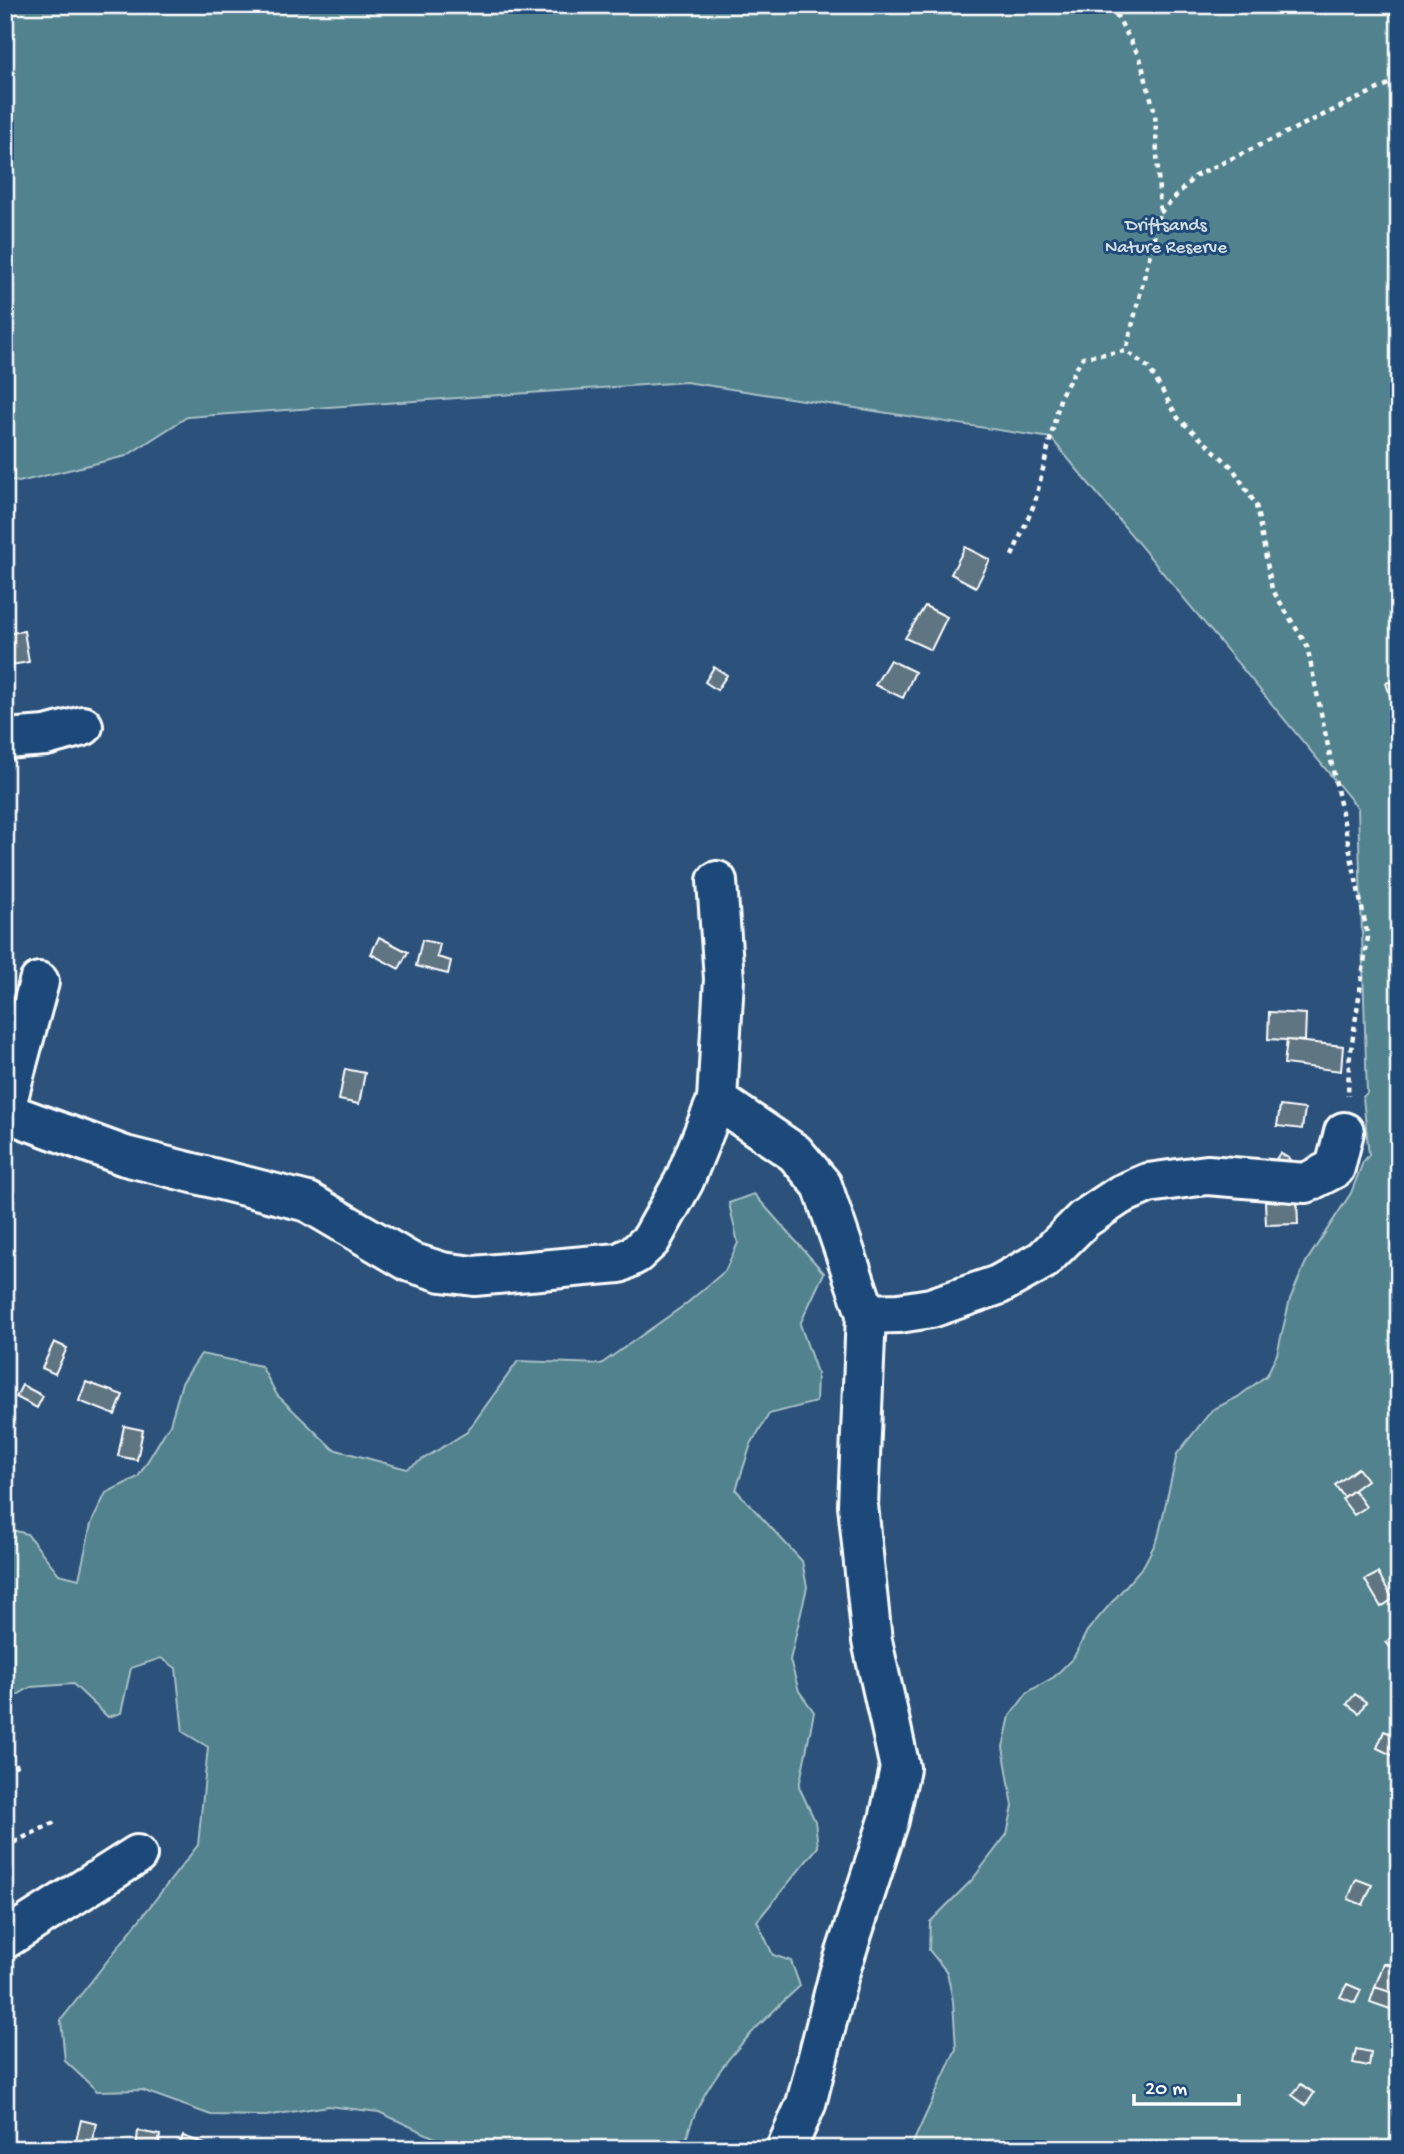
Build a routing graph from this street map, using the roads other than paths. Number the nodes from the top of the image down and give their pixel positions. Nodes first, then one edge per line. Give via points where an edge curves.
1 (83, 726) dead end
2 (5, 739) edge
3 (717, 881) dead end
4 (39, 982) dead end
5 (717, 1100) junction
6 (5, 1111) edge
7 (1344, 1132) road end
8 (866, 1314) junction
9 (137, 1855) dead end
10 (5, 1939) edge
11 (786, 2149) edge

1 - 2 street via 46,736
3 - 5 street via 724,979
4 - 6 street
5 - 6 street via 684,1181 651,1240 636,1254 618,1263 587,1268 474,1276 410,1262 308,1202 125,1156
5 - 8 street via 795,1153 822,1185
7 - 8 street via 1335,1168 1306,1183 1207,1175 1148,1183 1084,1219 1043,1260 998,1285 931,1308
8 - 11 street via 858,1505 872,1641 900,1768 889,1821 839,1974 806,2104
9 - 10 street

